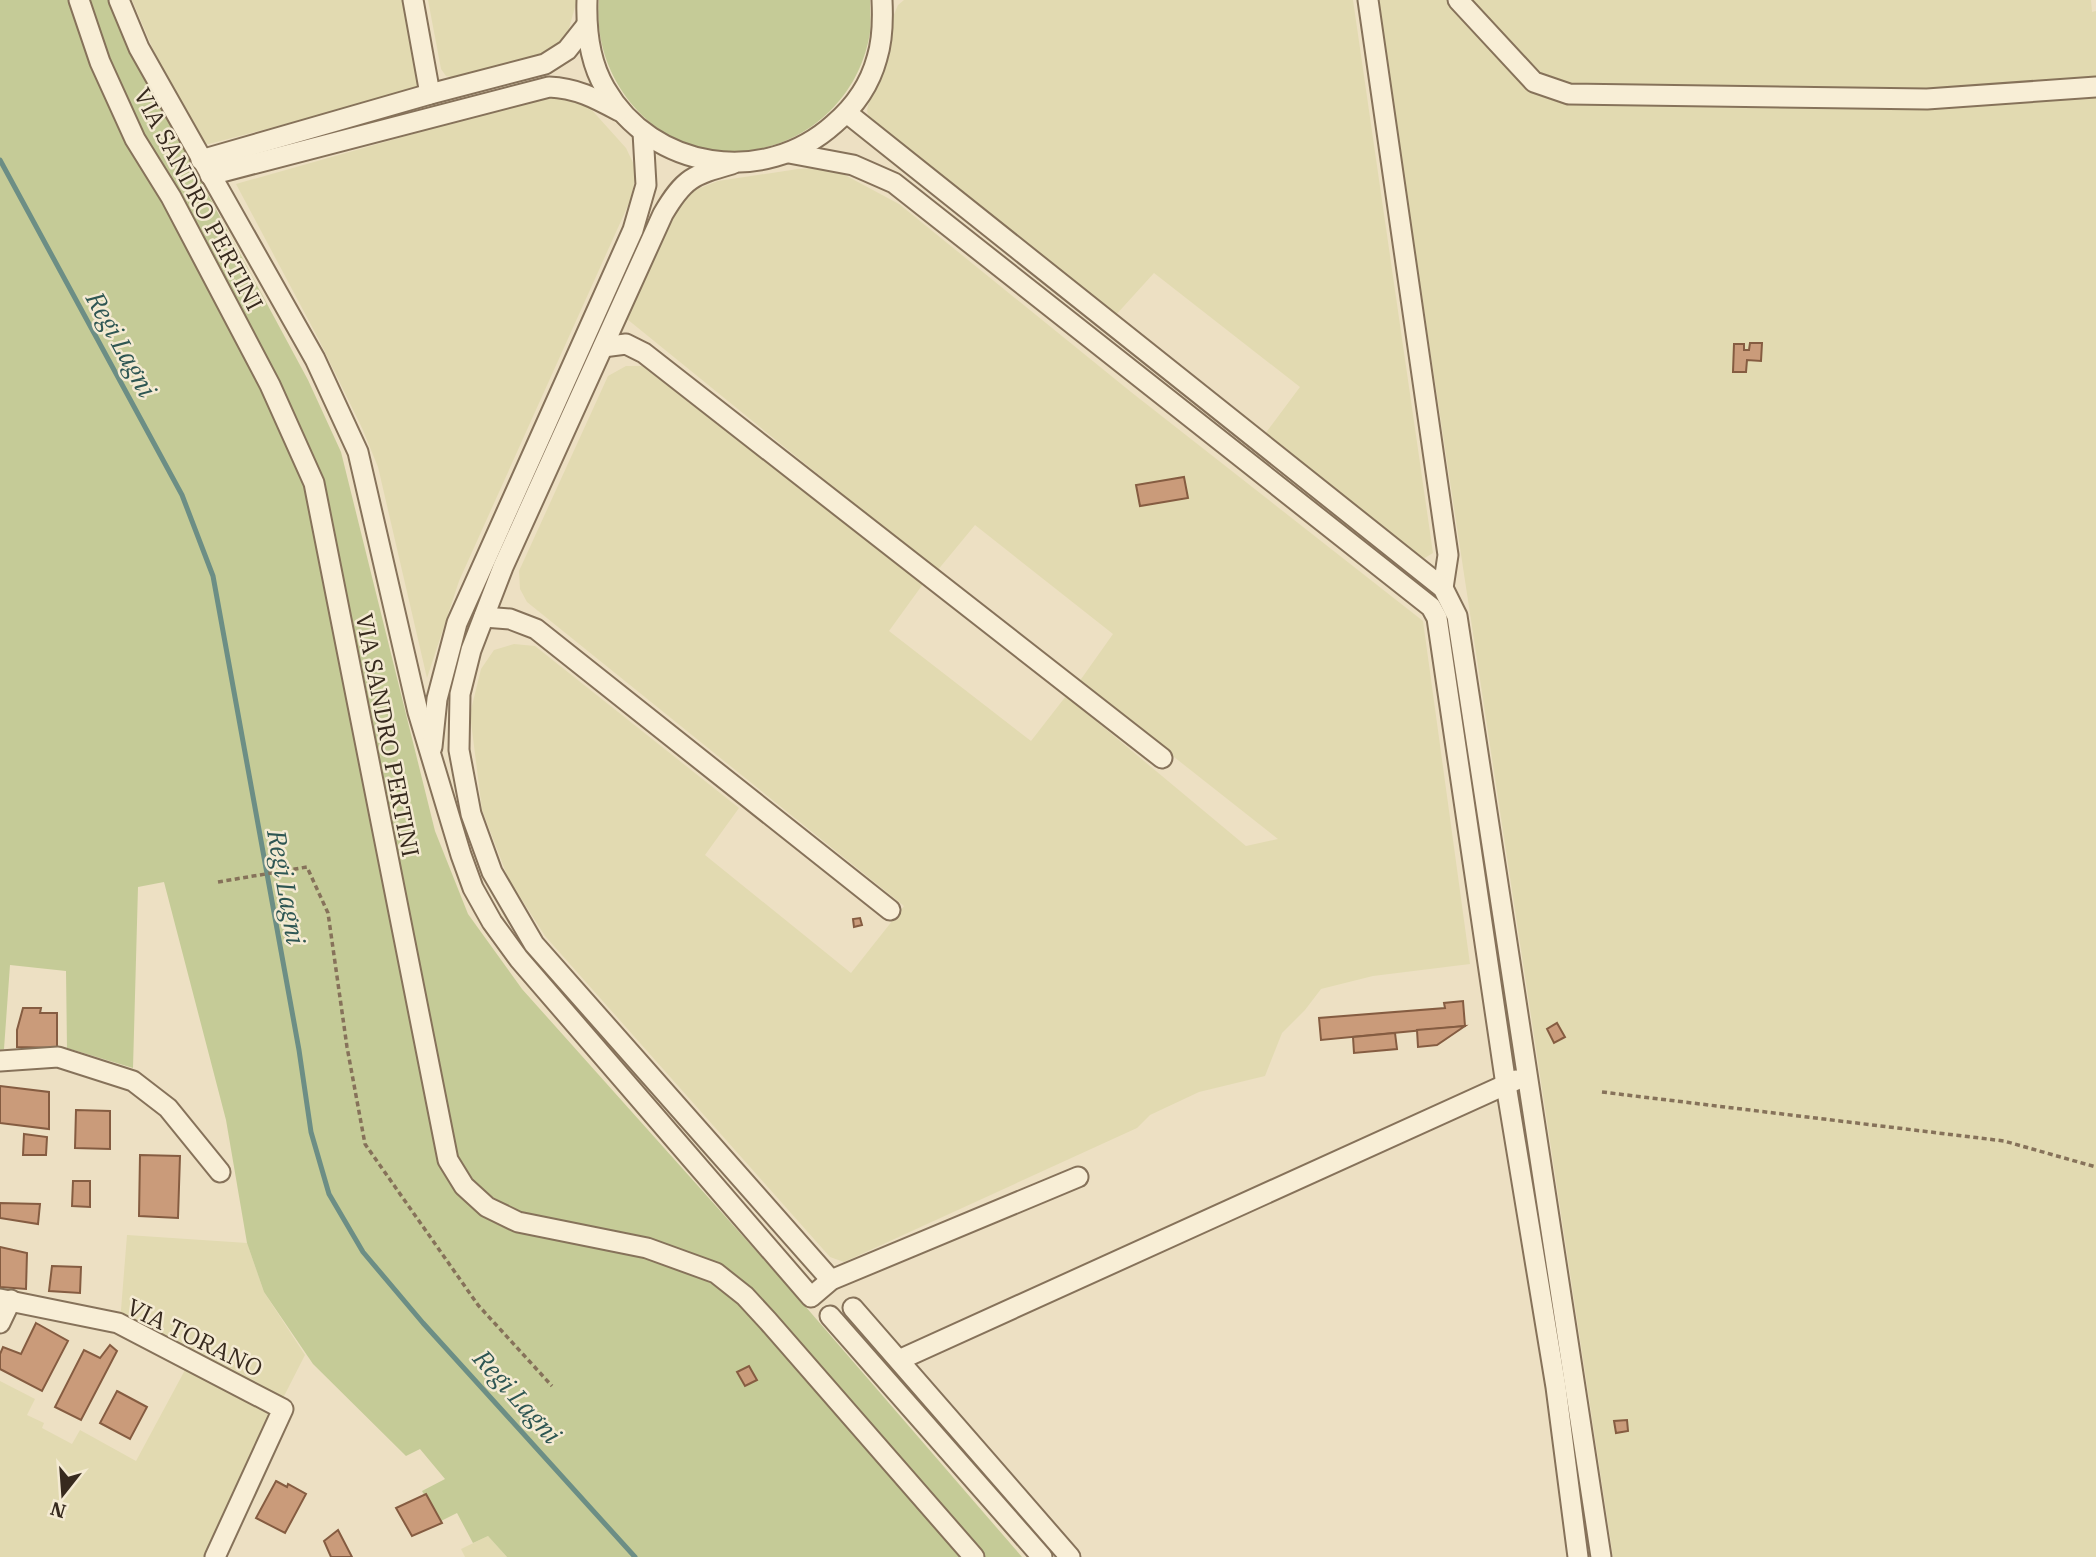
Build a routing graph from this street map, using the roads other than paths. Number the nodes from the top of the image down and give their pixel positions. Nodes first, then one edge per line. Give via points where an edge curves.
1 (79, 0) edge
2 (119, 0) edge
3 (413, 0) edge
4 (587, 0) edge
5 (882, 0) edge
6 (1368, 0) edge
7 (1458, 0) edge
8 (586, 26) junction
9 (2096, 87) edge
10 (430, 94) junction
11 (622, 113) junction
12 (847, 113) junction
13 (643, 132) junction
14 (789, 153) junction
15 (732, 163) junction
16 (205, 167) junction
17 (603, 347) junction
18 (1443, 588) junction
19 (484, 617) junction
20 (431, 755) junction
21 (1162, 758) dead end
22 (890, 910) dead end
23 (0, 1061) edge
24 (1527, 1075) junction
25 (1506, 1085) junction
26 (220, 1172) dead end
27 (1078, 1177) dead end
28 (831, 1280) junction
29 (6, 1300) edge
30 (853, 1308) dead end
31 (831, 1316) dead end
32 (0, 1323) edge
33 (899, 1360) junction
34 (215, 1557) edge
35 (974, 1557) edge
36 (1042, 1557) edge
37 (1070, 1557) edge
38 (1578, 1557) edge
39 (1601, 1557) edge

1 - 35 street, VIA SANDRO PERTINI via 100,62 135,139 172,197 270,385 314,483 448,1160 464,1186 487,1207 519,1223 647,1248 716,1273 768,1321
2 - 16 street via 139,48
3 - 10 street
4 - 8 street
5 - 12 street via 877,59
6 - 18 street via 1448,555
7 - 9 street via 1534,82 1569,94 1927,99
8 - 10 street via 567,50 545,64
8 - 11 street via 600,77
10 - 16 street
11 - 13 street
11 - 16 street via 569,87 550,87
12 - 14 street via 820,137
12 - 18 street
13 - 15 street via 685,155
13 - 20 street via 646,185 636,220 457,624 437,699
14 - 15 street
14 - 25 street via 853,165 894,183 1430,607 1437,618
15 - 17 street via 701,173 677,190
16 - 20 street via 315,359 358,452
17 - 19 street
17 - 21 street via 626,344 644,353
18 - 24 street via 1457,616
19 - 22 street via 536,629
19 - 28 street via 460,694 459,750 471,814 492,872 534,944
20 - 28 street via 473,888 519,959 811,1297
23 - 26 street via 58,1057 133,1081 168,1108
24 - 25 street
24 - 39 street
25 - 33 street
25 - 38 street via 1556,1387
27 - 28 street
29 - 32 street
29 - 34 street, VIA TORANO via 118,1323 283,1409
30 - 33 street
31 - 36 street
33 - 37 street

